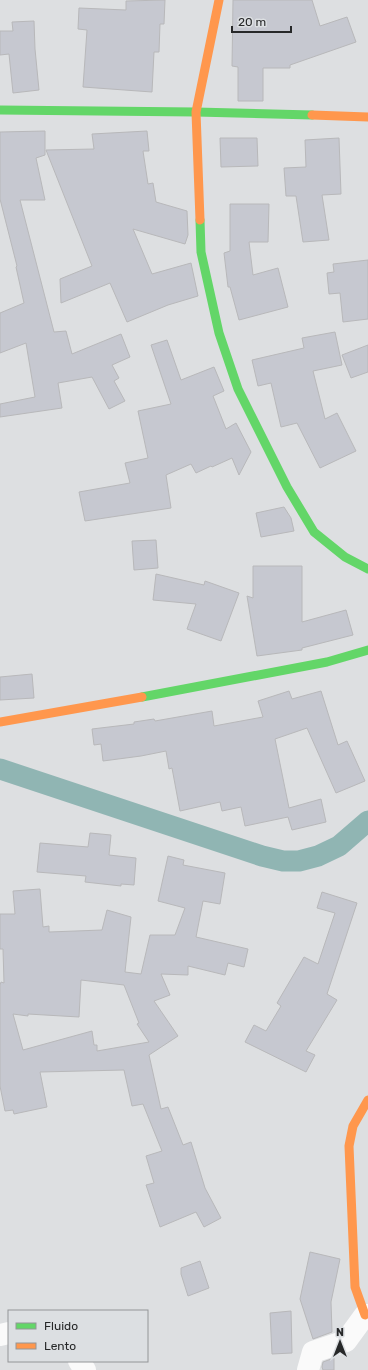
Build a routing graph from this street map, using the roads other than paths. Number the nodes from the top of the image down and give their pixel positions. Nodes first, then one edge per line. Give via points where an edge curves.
1 (219, 0) edge
2 (0, 110) edge
3 (196, 112) junction
4 (368, 117) edge
5 (368, 569) edge
6 (368, 650) edge
7 (0, 722) edge
8 (368, 1100) edge
9 (366, 1315) edge
10 (308, 1370) edge

1 - 3 street
2 - 3 street
3 - 4 street
3 - 5 street via 201,252 219,333 238,390 287,487 314,532 345,557
6 - 7 street via 327,662 164,694
8 - 9 street via 353,1126 349,1146 354,1286
9 - 10 street via 346,1342 313,1352

